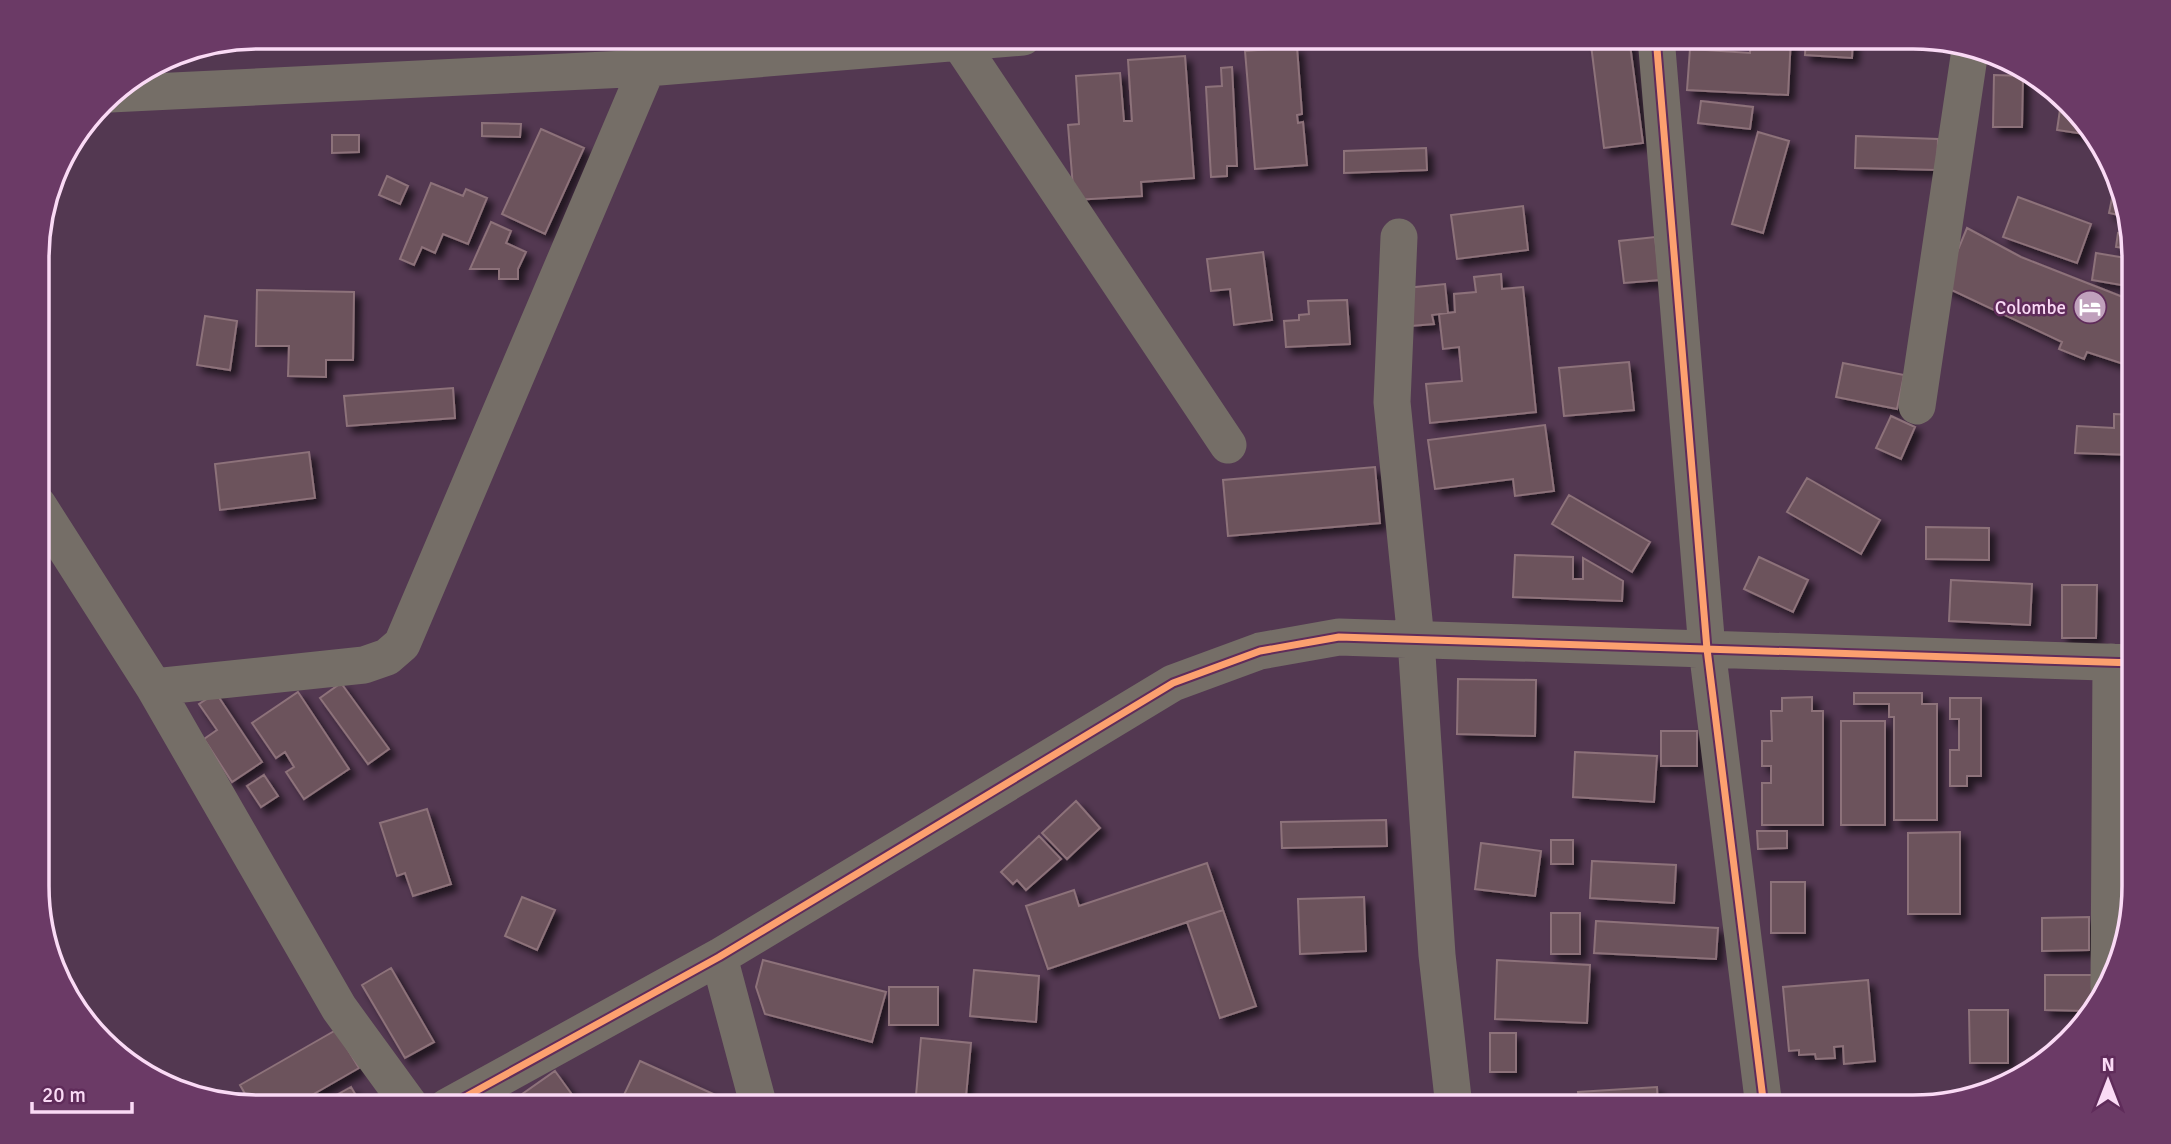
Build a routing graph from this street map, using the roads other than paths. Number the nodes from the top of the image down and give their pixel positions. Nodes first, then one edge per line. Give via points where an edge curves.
1 (874, 49) edge
2 (963, 49) edge
3 (1657, 49) edge
4 (1969, 57) edge
5 (646, 68) junction
6 (130, 93) edge
7 (1399, 237) dead end
8 (1917, 406) dead end
9 (1228, 445) dead end
10 (49, 522) edge
11 (1416, 640) junction
12 (1707, 649) junction
13 (2122, 663) edge
14 (154, 687) junction
15 (2110, 955) edge
16 (719, 957) junction
17 (402, 1095) edge
18 (469, 1095) edge
19 (756, 1095) edge
20 (1453, 1095) edge
21 (1763, 1095) edge

1 - 5 street
2 - 9 street
3 - 12 street
4 - 8 street
5 - 6 street
5 - 14 street via 402,644 387,657 364,665
7 - 11 street via 1392,402
10 - 14 street
11 - 12 street
11 - 16 street via 1339,637 1259,651 1172,683
11 - 20 street via 1437,955
12 - 13 street
12 - 21 street
13 - 15 street
14 - 17 street via 340,1008
16 - 18 street
16 - 19 street

